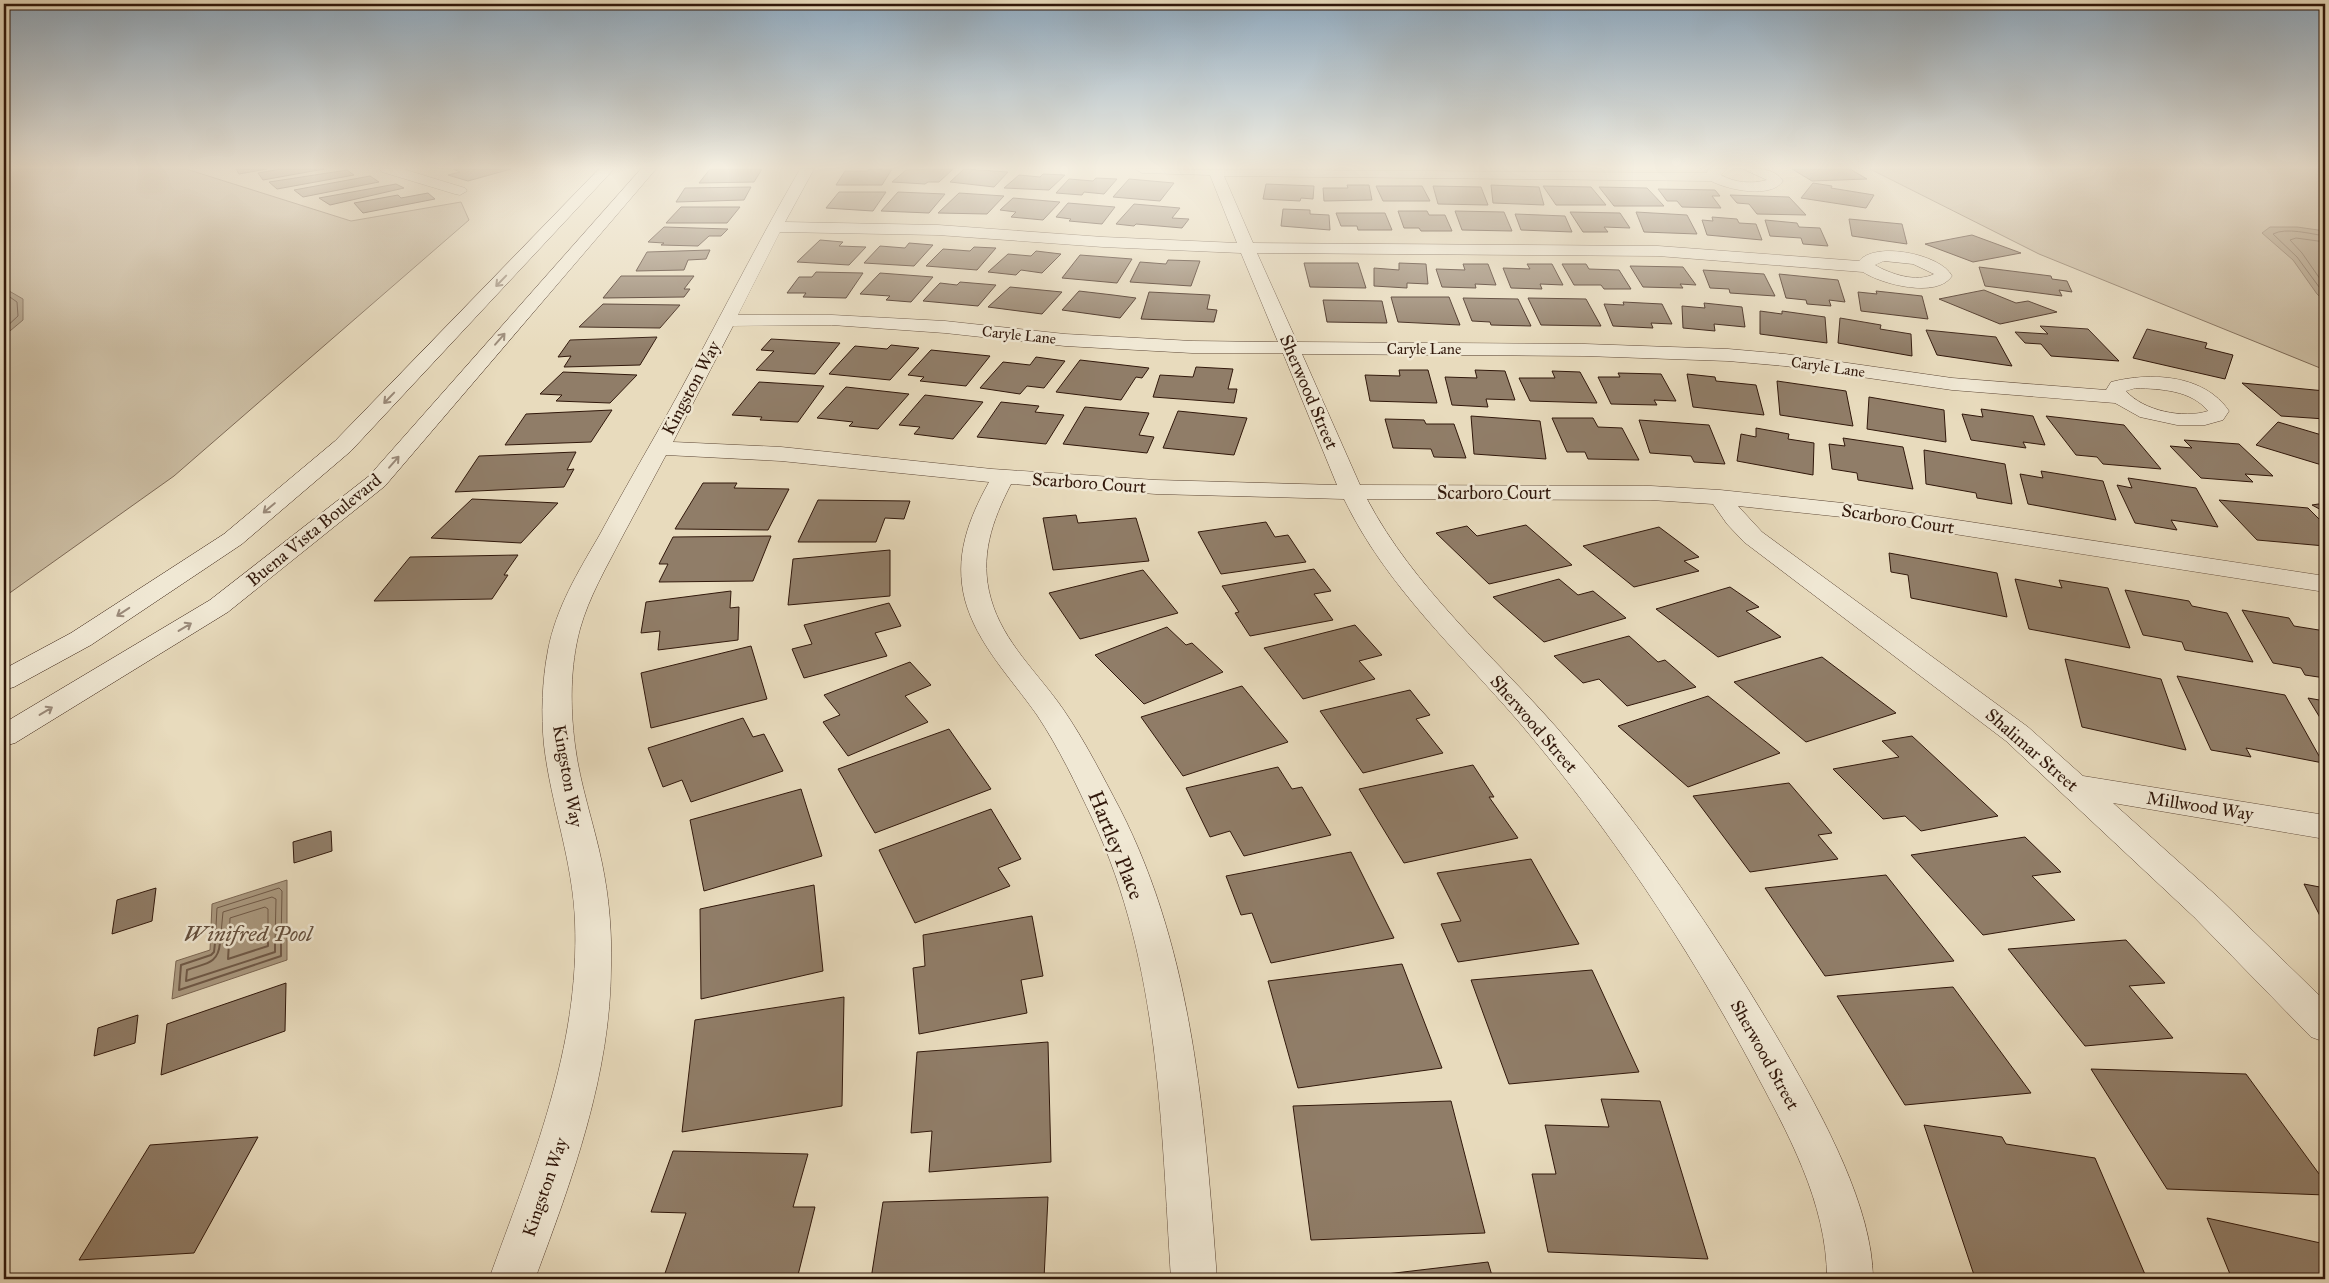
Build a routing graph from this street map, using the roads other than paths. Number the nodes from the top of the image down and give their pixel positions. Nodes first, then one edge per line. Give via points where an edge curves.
1 (550, 229) edge
2 (597, 229) edge
3 (776, 229) edge
4 (878, 229) edge
5 (1239, 229) edge
6 (1247, 248) junction
7 (1867, 266) dead end
8 (727, 321) junction
9 (1290, 348) junction
10 (2119, 397) dead end
11 (658, 448) junction
12 (1003, 477) junction
13 (1353, 492) junction
14 (1720, 497) junction
15 (2325, 584) edge
16 (4, 681) edge
17 (4, 736) edge
18 (2074, 786) junction
19 (2325, 827) edge
20 (2325, 1026) edge
21 (512, 1279) edge
22 (1194, 1279) edge
23 (1850, 1279) edge

1 -> 16 street via 343,446 233,539 82,639
17 -> 2 street, Buena Vista Boulevard via 219,606 378,481
3 - 8 street, Kingston Way
4 - 6 street
5 - 6 street, Sherwood Street
6 - 7 street via 1658,251
6 - 9 street, Sherwood Street
8 - 9 street, Caryle Lane via 832,320 1122,343
8 - 11 street, Kingston Way
9 - 10 street, Caryle Lane via 1585,350 1728,355 1952,384
9 - 13 street, Sherwood Street
11 - 12 street, Scarboro Court via 780,454
11 - 21 street, Kingston Way via 589,574 567,629 557,689 558,736 568,794 584,852 593,921 591,1000 575,1096 545,1194
12 - 13 street, Scarboro Court via 1156,487
12 - 22 street, Hartley Place via 982,516 974,544 972,571 978,600 990,630 1011,663 1066,735 1128,861 1156,954 1176,1052
13 - 14 street, Scarboro Court via 1651,493
13 - 23 street, Sherwood Street via 1389,555 1419,595 1457,641 1548,736 1672,899 1745,1015 1795,1108 1833,1189
14 - 15 street, Scarboro Court via 1852,511
14 - 18 street, Shalimar Street via 1753,537 2017,734
18 - 19 street, Millwood Way
18 - 20 street, Shalimar Street via 2206,907

